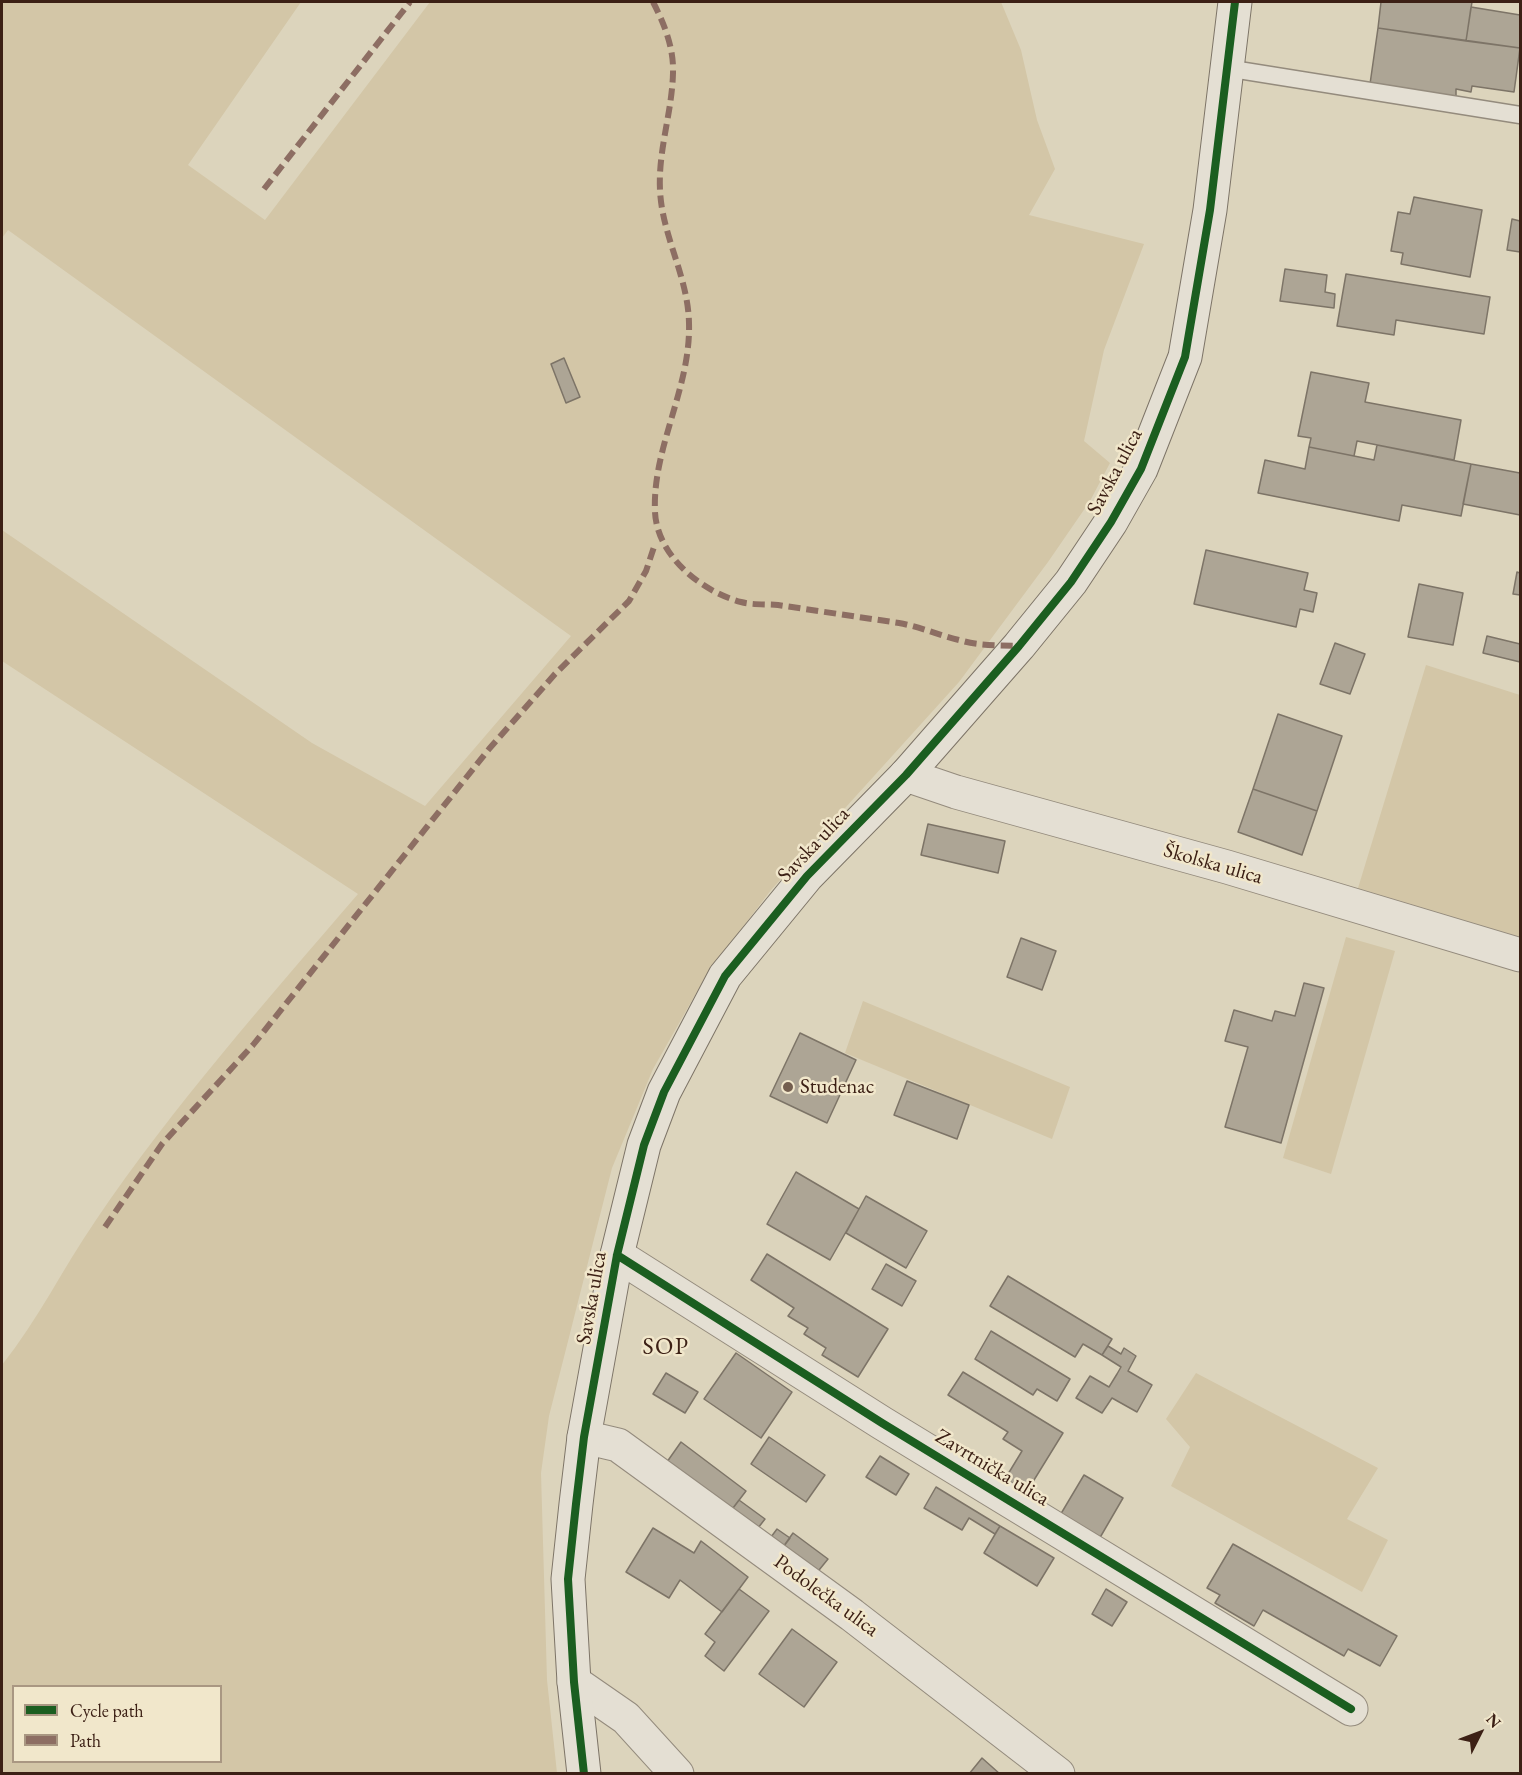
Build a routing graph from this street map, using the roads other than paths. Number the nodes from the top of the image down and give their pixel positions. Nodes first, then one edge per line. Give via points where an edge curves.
1 (1235, 2) edge
2 (1226, 68) junction
3 (1521, 116) edge
4 (906, 775) junction
5 (1521, 955) edge
6 (617, 1255) junction
7 (584, 1437) junction
8 (574, 1682) junction
9 (1351, 1709) dead end
10 (584, 1773) edge
11 (677, 1773) edge
12 (1058, 1773) edge

1 - 2 street, Savska ulica
2 - 3 lane
2 - 4 street, Savska ulica via 1210,210 1185,357 1141,469 1071,582
4 - 5 street, Školska ulica
4 - 6 street, Savska ulica via 807,876 725,976 664,1092 644,1145
6 - 7 street, Savska ulica
6 - 9 street, Zavrtnička ulica via 882,1423
7 - 8 street, Savska ulica via 568,1579
7 - 12 street, Podolečka ulica via 618,1445 852,1615
8 - 10 street, Savska ulica
8 - 11 street via 626,1718

